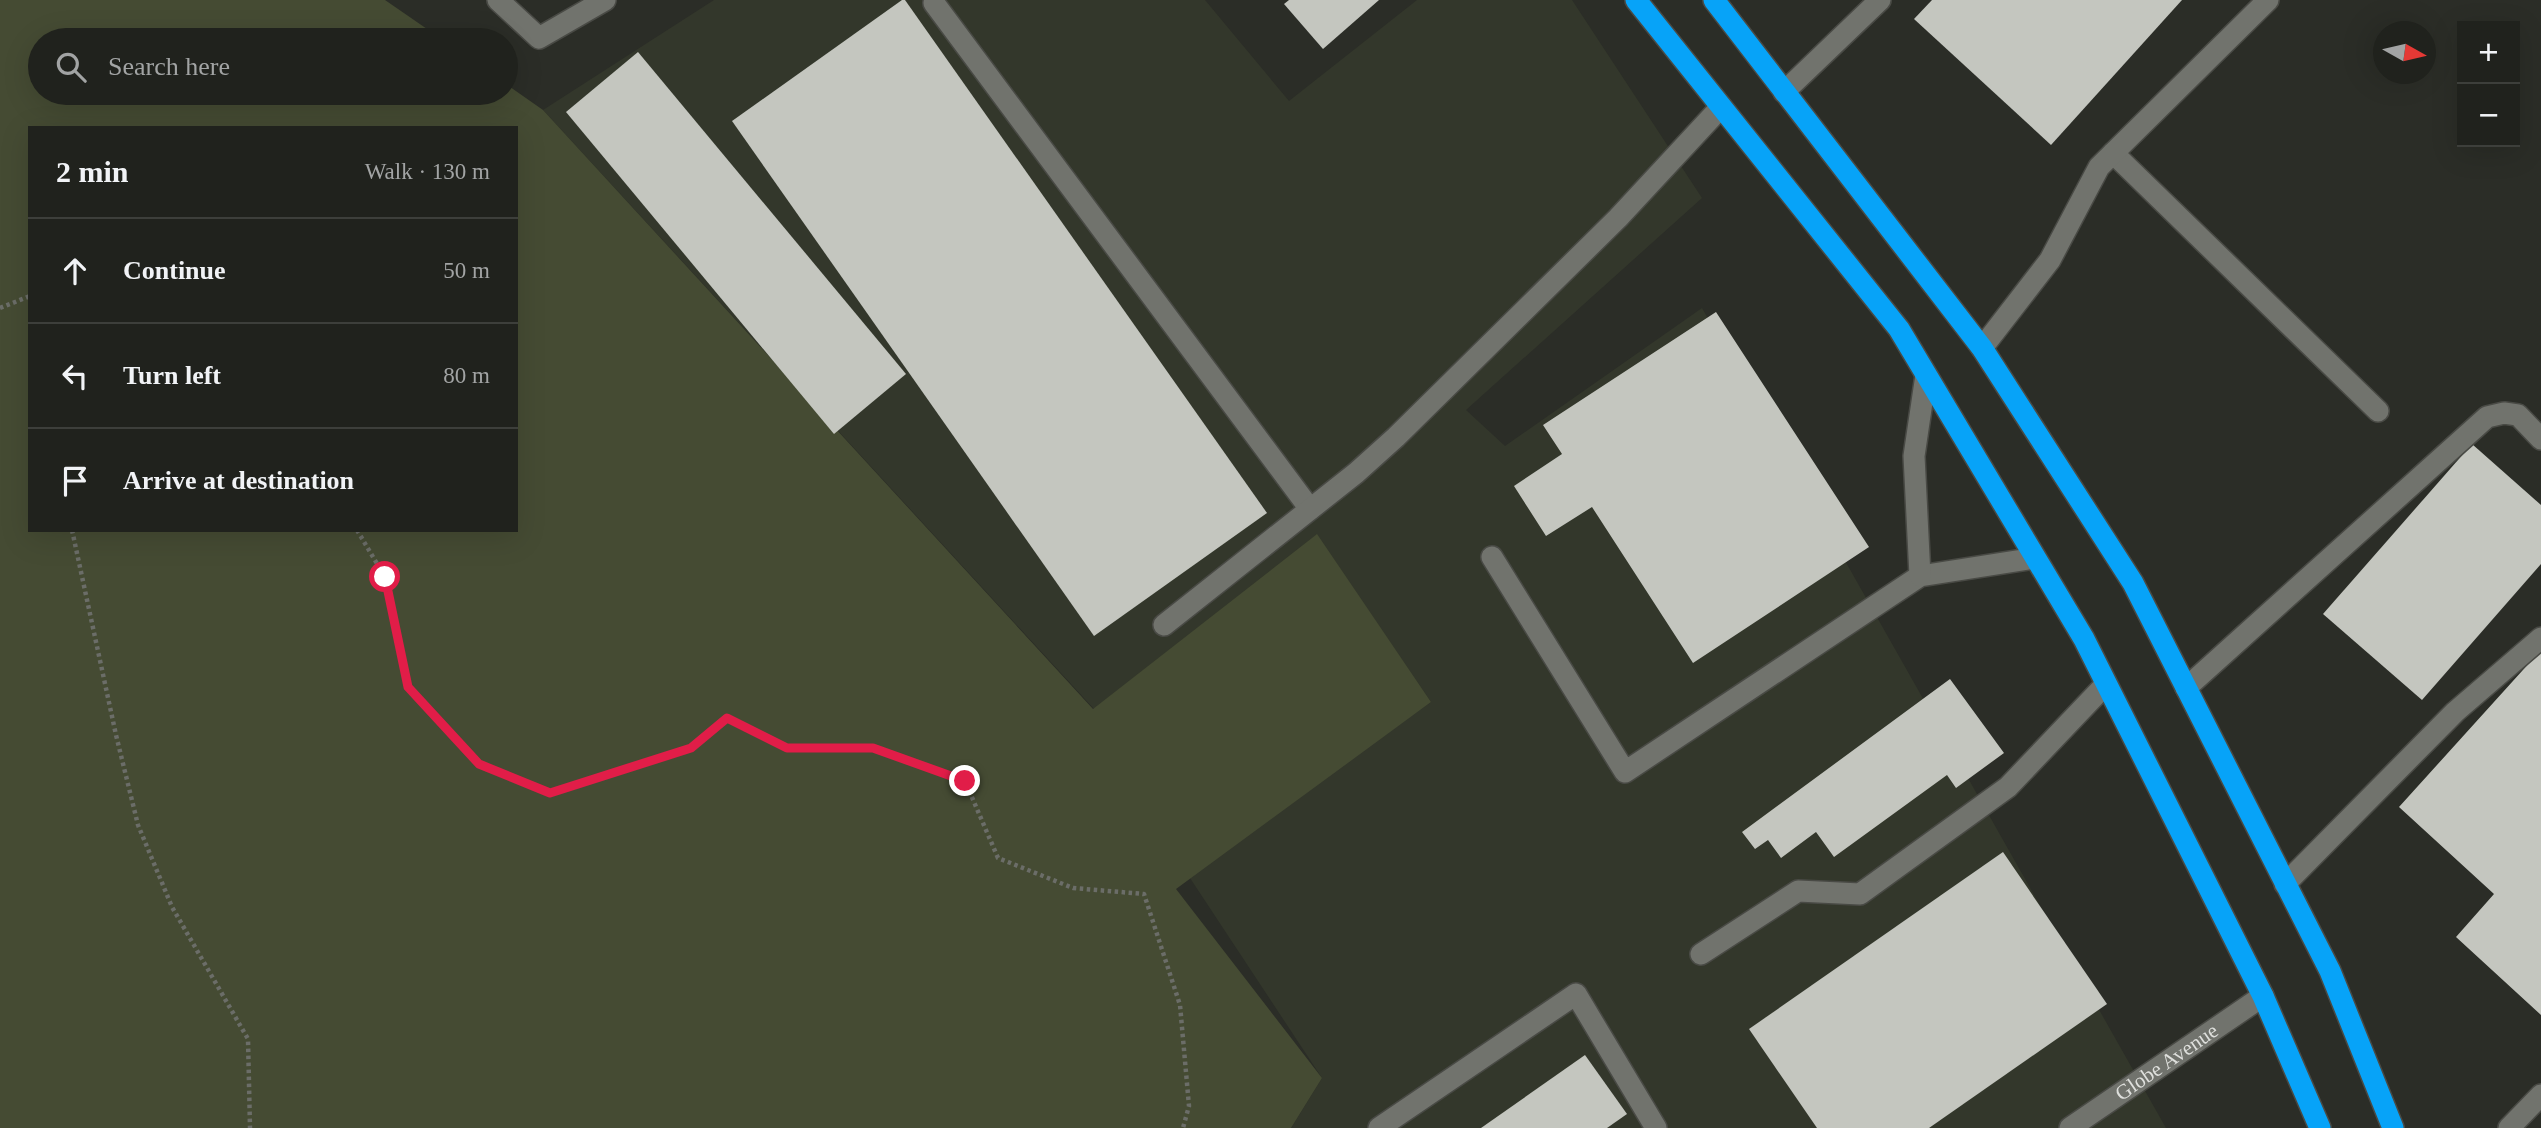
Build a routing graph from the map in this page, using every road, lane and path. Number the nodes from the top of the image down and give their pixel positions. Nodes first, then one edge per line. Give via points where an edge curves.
1 (498, 0) edge
2 (605, 0) edge
3 (1636, 0) edge
4 (1714, 0) edge
5 (1880, 0) edge
6 (2268, 0) edge
7 (934, 3) dead end
8 (1784, 92) junction
9 (1721, 107) junction
10 (2113, 153) junction
11 (28, 297) edge
12 (0, 308) edge
13 (1982, 348) junction
14 (1926, 375) junction
15 (2378, 411) dead end
16 (2541, 439) edge
17 (1310, 509) junction
18 (72, 532) edge
19 (358, 532) edge
20 (1492, 557) dead end
21 (2035, 558) junction
22 (1920, 576) junction
23 (1164, 625) dead end
24 (2541, 638) edge
25 (2106, 684) junction
26 (2186, 688) junction
27 (2285, 884) junction
28 (1702, 954) dead end
29 (2263, 996) junction
30 (2541, 1095) edge
31 (250, 1128) edge
32 (1182, 1128) edge
33 (1379, 1128) edge
34 (1656, 1128) edge
35 (2070, 1128) edge
36 (2320, 1128) edge
37 (2393, 1128) edge
38 (2509, 1128) edge

1 - 2 street via 539,38
3 - 9 highway
4 - 8 highway
5 - 8 street
6 - 10 street
7 - 17 street
8 - 13 highway
9 - 14 highway via 1899,329
9 - 17 street via 1521,316 1396,437
10 - 13 street via 2099,167 2050,260
10 - 15 street
11 - 12 path
13 - 26 highway via 2133,583
14 - 21 highway
14 - 22 street via 1914,456
16 - 26 street via 2518,415 2487,417
17 - 23 street
18 - 31 path via 138,825 172,907 248,1039
19 - 32 path via 385,577 408,687 479,764 550,793 691,748 727,718 787,748 873,748 965,781 998,858 1073,888 1144,894 1180,1005 1189,1106
20 - 22 street via 1625,772
21 - 22 street
21 - 25 highway
24 - 27 street via 2455,712
25 - 28 street via 2008,787 1860,894 1798,891
25 - 29 highway
26 - 27 highway
27 - 37 highway via 2330,971
29 - 35 street, Globe Avenue
29 - 36 highway
30 - 38 street
33 - 34 street via 1576,994

